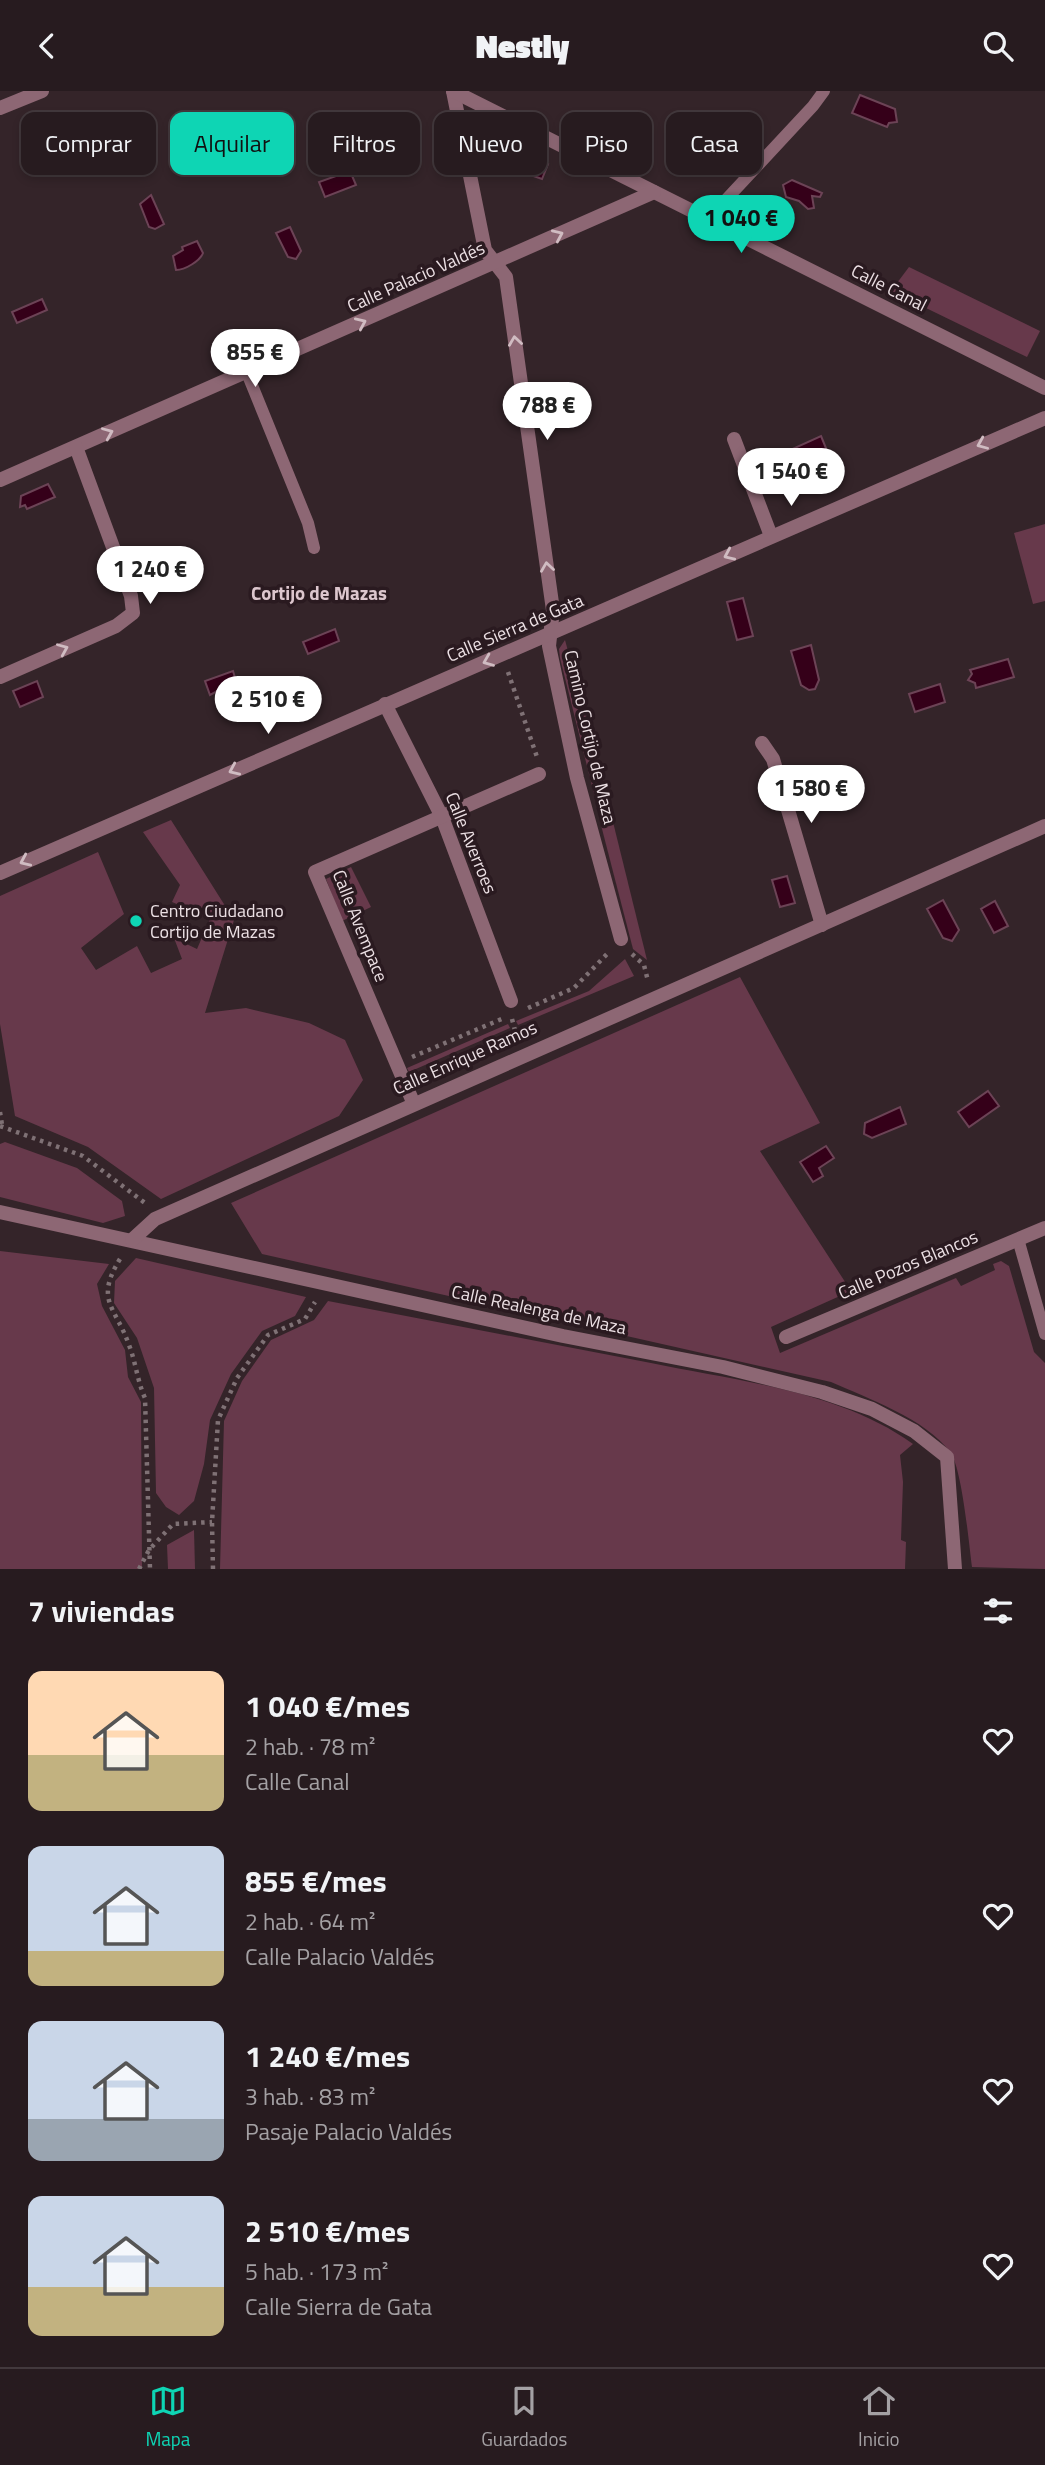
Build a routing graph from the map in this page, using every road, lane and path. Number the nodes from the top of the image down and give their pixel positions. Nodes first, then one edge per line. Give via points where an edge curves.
1 (41, 91) edge
2 (453, 91) edge
3 (824, 91) edge
4 (0, 108) edge
5 (654, 192) junction
6 (708, 219) junction
7 (496, 263) junction
8 (247, 373) junction
9 (1045, 388) edge
10 (1045, 418) edge
11 (734, 439) dead end
12 (76, 447) junction
13 (0, 480) edge
14 (771, 536) junction
15 (314, 548) dead end
16 (551, 634) junction
17 (502, 655) junction
18 (0, 677) edge
19 (385, 703) junction
20 (762, 743) dead end
21 (539, 774) joint
22 (442, 817) junction
23 (1045, 826) edge
24 (0, 873) edge
25 (822, 925) junction
26 (621, 939) dead end
27 (511, 1001) dead end
28 (413, 1102) junction
29 (0, 1112) edge
30 (1, 1125) edge
31 (0, 1212) edge
32 (155, 1219) junction
33 (1045, 1228) edge
34 (1018, 1239) junction
35 (132, 1240) junction
36 (325, 1283) junction
37 (1045, 1334) edge
38 (786, 1337) dead end
39 (212, 1522) junction
40 (149, 1550) junction
41 (139, 1569) edge
42 (150, 1569) edge
43 (212, 1569) edge
44 (955, 1569) edge

1 - 4 street
2 - 5 street, Calle Canal
2 - 7 street, Camino Cortijo de Maza via 485,250
3 - 6 lane
5 - 6 street, Calle Canal
7 -> 5 street, Calle Palacio Valdés
6 - 9 street, Calle Canal
8 -> 7 street, Calle Palacio Valdés
16 -> 7 street, Camino Cortijo de Maza via 553,610 506,277
12 -> 8 street, Calle Palacio Valdés
8 - 15 lane
10 -> 14 street, Calle Sierra de Gata
11 - 14 street
12 - 13 street, Calle Palacio Valdés
18 -> 12 street via 116,626 133,613 131,596
14 -> 16 street, Calle Sierra de Gata
16 - 17 street, Calle Sierra de Gata
16 - 26 street, Camino Cortijo de Maza via 549,646 577,778
17 -> 19 street, Calle Sierra de Gata
17 - 21 path via 540,763
19 - 22 street, Calle Averroes
19 -> 24 street, Calle Sierra de Gata
20 - 25 street via 773,759
21 - 22 street, Calle Avempace
22 - 27 street, Calle Averroes
22 - 28 street, Calle Avempace via 315,871
23 - 25 street, Calle Enrique Ramos
25 - 28 street, Calle Enrique Ramos
28 - 32 street, Calle Enrique Ramos
29 - 30 path
30 - 32 path via 83,1156 142,1198
31 - 35 street, Calle Realenga de Maza
32 - 35 street, Calle Enrique Ramos
33 - 34 street, Calle Pozos Blancos
34 - 37 lane
34 - 38 street, Calle Pozos Blancos
35 - 36 street, Calle Realenga de Maza
35 - 40 path via 107,1280 110,1306 130,1346 145,1398
36 - 39 path via 305,1319 268,1335 237,1378 218,1420
36 - 44 street, Calle Realenga de Maza via 723,1367 872,1409 914,1431 947,1457
39 - 40 path via 173,1524
39 - 43 path
40 - 41 path
40 - 42 path

